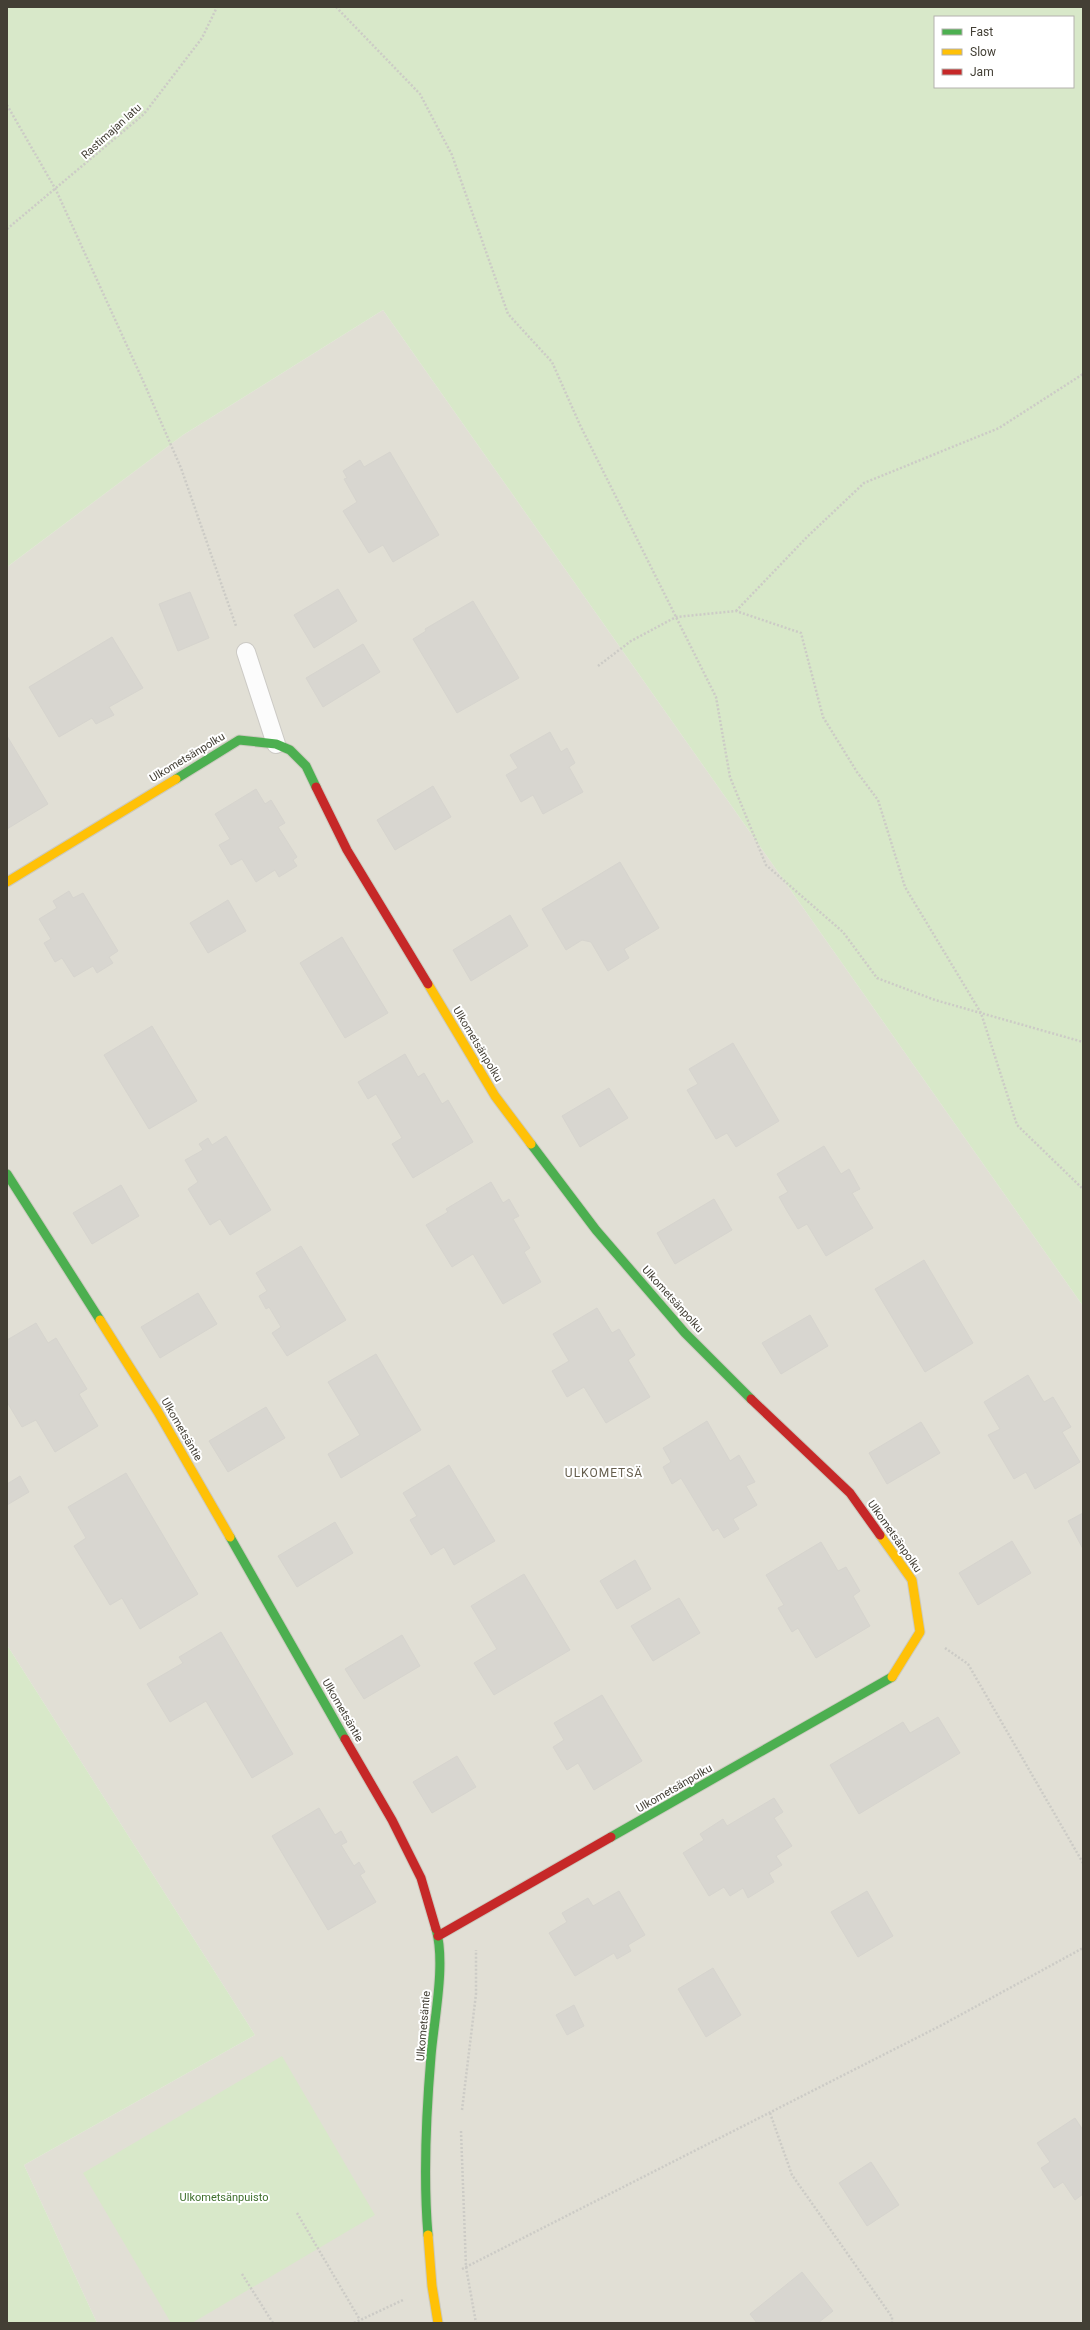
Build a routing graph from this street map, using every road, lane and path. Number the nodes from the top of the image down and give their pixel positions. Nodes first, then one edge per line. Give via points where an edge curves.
1 (217, 7) edge
2 (336, 7) edge
3 (7, 106) edge
4 (56, 190) junction
5 (7, 229) edge
6 (1083, 374) edge
7 (736, 611) junction
8 (676, 617) junction
9 (246, 652) joint
10 (598, 666) dead end
11 (276, 744) junction
12 (7, 882) edge
13 (981, 1013) junction
14 (1083, 1042) edge
15 (7, 1174) edge
16 (1083, 1189) edge
17 (920, 1632) junction
18 (1083, 1863) edge
19 (472, 1917) junction
20 (438, 1936) junction
21 (1083, 1948) edge
22 (462, 2111) dead end
23 (770, 2113) junction
24 (461, 2126) dead end
25 (297, 2213) dead end
26 (466, 2267) junction
27 (242, 2274) dead end
28 (432, 2286) junction
29 (360, 2320) junction
30 (273, 2323) edge
31 (354, 2323) edge
32 (438, 2323) edge
33 (476, 2323) edge
34 (892, 2323) edge

1 - 4 path, Rastimajan latu via 202,38 144,114
2 - 8 path via 420,94 452,154 508,314 552,362
3 - 4 path
4 - 5 path, Rastimajan latu
4 - 9 path via 181,468
6 - 7 path via 998,428 864,483 807,537
7 - 8 path
7 - 13 path via 801,633 823,717 857,772 878,800 905,887
8 - 10 path via 631,641
8 - 13 path via 716,697 730,777 766,865 844,932 877,978 935,1000
9 - 11 lane
11 - 12 street, Ulkometsänpolku via 239,740
11 - 17 street, Ulkometsänpolku via 290,750 306,766 347,850 495,1096 596,1230 685,1333 850,1493 912,1580
13 - 14 path
13 - 16 path via 1017,1125
15 - 20 street, Ulkometsäntie via 158,1412 392,1820 421,1878
17 - 18 path via 968,1664
17 - 19 street, Ulkometsänpolku via 894,1675
19 - 20 street, Ulkometsänpolku
19 - 22 path via 476,1994
20 - 28 street, Ulkometsäntie via 439,1978 431,2057 425,2198
21 - 23 path via 942,2025
23 - 26 path
23 - 34 path via 792,2175 892,2317
24 - 26 path
25 - 29 path
26 - 28 path
26 - 33 path
27 - 30 path
28 - 29 path
28 - 32 street, Ulkometsäntie
29 - 31 path

